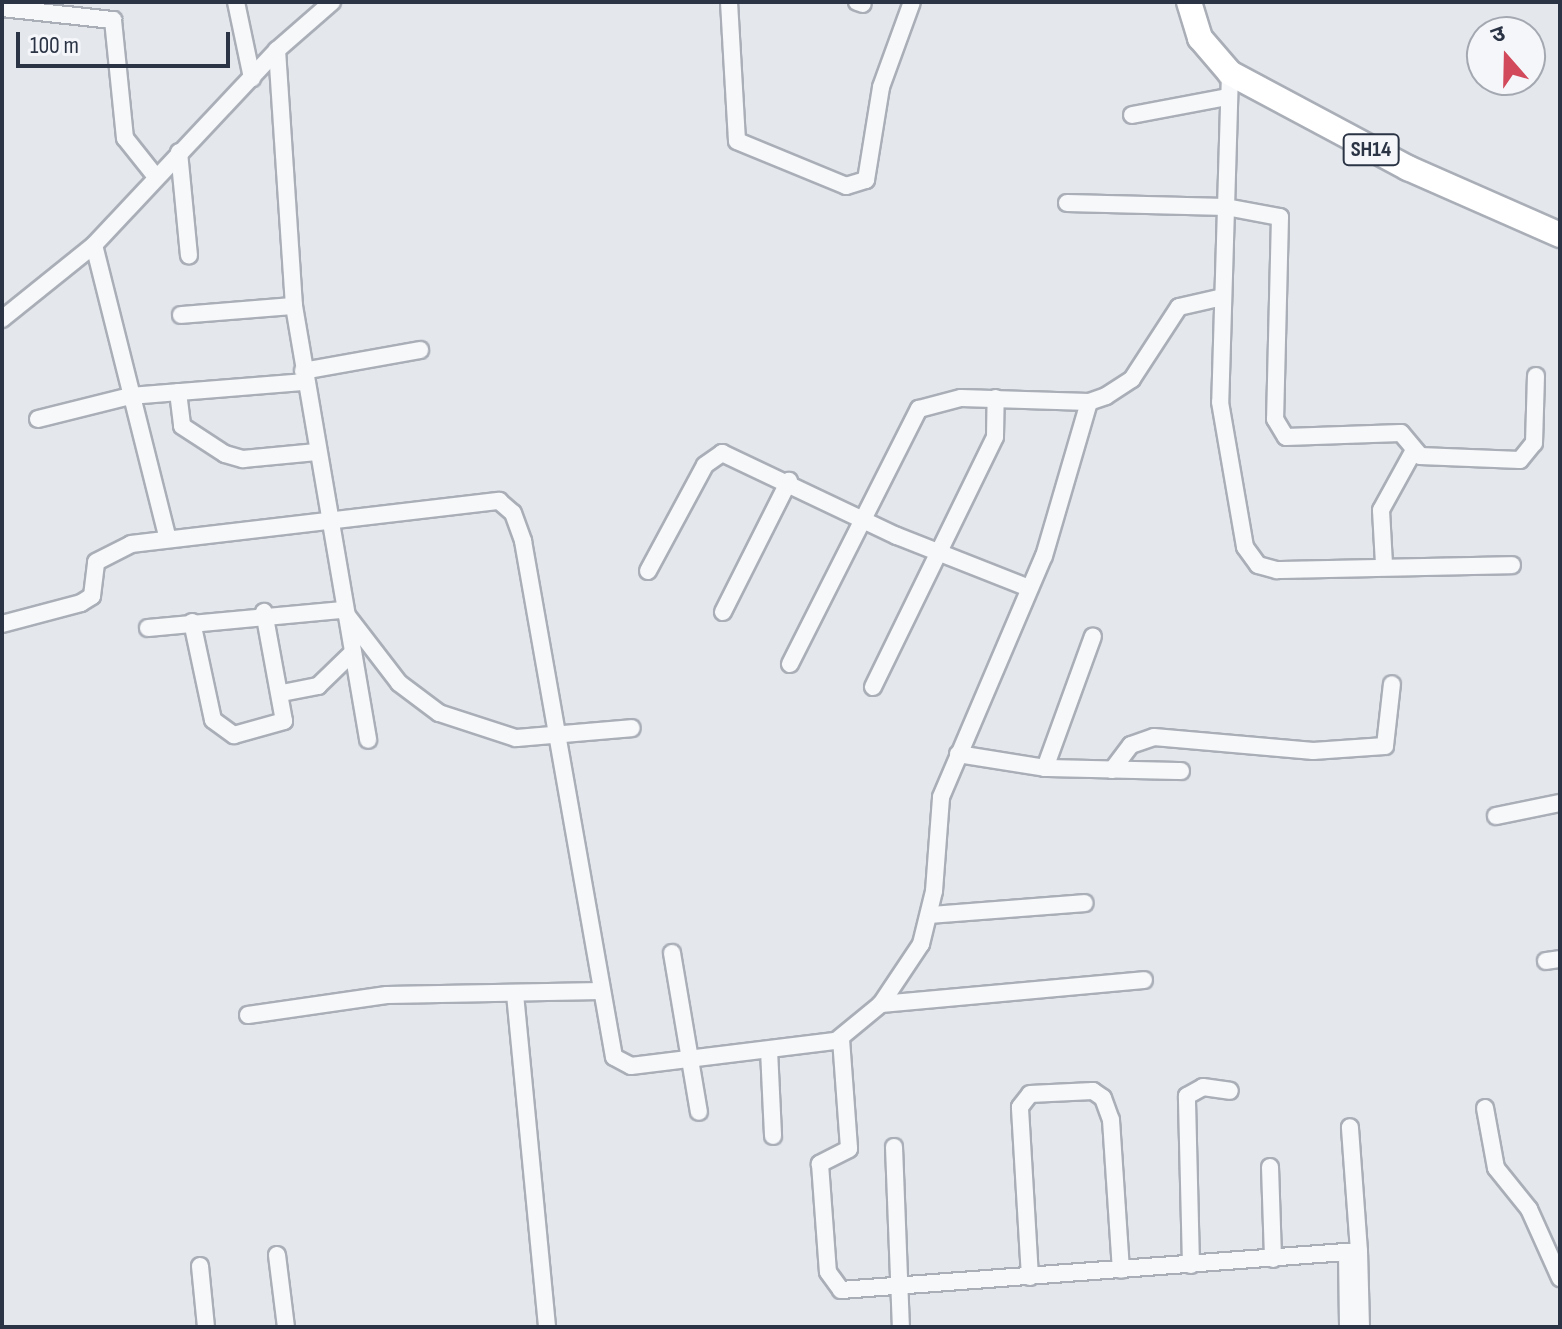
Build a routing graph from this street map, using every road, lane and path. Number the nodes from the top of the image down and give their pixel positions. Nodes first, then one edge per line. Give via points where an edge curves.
1 (236, 2) edge
2 (332, 2) edge
3 (729, 2) edge
4 (912, 2) edge
5 (1189, 2) edge
6 (2, 8) edge
7 (277, 50) junction
8 (252, 78) junction
9 (1229, 85) junction
10 (1132, 115) dead end
11 (179, 152) junction
12 (156, 177) junction
13 (1067, 203) dead end
14 (1226, 207) junction
15 (1560, 235) edge
16 (94, 245) junction
17 (189, 256) dead end
18 (1223, 297) junction
19 (294, 306) junction
20 (181, 315) dead end
21 (2, 319) edge
22 (420, 350) dead end
23 (1536, 376) dead end
24 (304, 377) junction
25 (178, 392) junction
26 (130, 396) junction
27 (996, 398) junction
28 (1089, 402) junction
29 (38, 419) dead end
30 (317, 452) junction
31 (1413, 452) junction
32 (789, 481) junction
33 (862, 518) junction
34 (328, 520) junction
35 (168, 539) junction
36 (939, 553) junction
37 (1384, 564) junction
38 (1512, 565) dead end
39 (648, 571) dead end
40 (1029, 588) junction
41 (343, 610) junction
42 (264, 612) junction
43 (723, 612) dead end
44 (192, 622) junction
45 (2, 624) edge
46 (148, 628) dead end
47 (1093, 636) dead end
48 (351, 654) junction
49 (790, 664) dead end
50 (1392, 684) dead end
51 (873, 687) dead end
52 (282, 693) junction
53 (632, 728) dead end
54 (560, 734) junction
55 (368, 740) dead end
56 (958, 754) junction
57 (1045, 768) junction
58 (1112, 770) junction
59 (1181, 771) dead end
60 (1560, 803) edge
61 (1496, 816) dead end
62 (1085, 903) dead end
63 (930, 915) junction
64 (672, 953) dead end
65 (1144, 980) dead end
66 (601, 991) junction
67 (515, 994) junction
68 (881, 1004) junction
69 (248, 1015) dead end
70 (841, 1039) junction
71 (769, 1050) junction
72 (690, 1059) junction
73 (1230, 1091) dead end
74 (1485, 1108) dead end
75 (699, 1112) dead end
76 (1350, 1127) dead end
77 (773, 1136) dead end
78 (894, 1147) dead end
79 (1270, 1167) dead end
80 (1353, 1252) junction
81 (277, 1255) dead end
82 (1273, 1259) junction
83 (1191, 1265) junction
84 (200, 1266) dead end
85 (1121, 1270) junction
86 (1030, 1277) junction
87 (1560, 1278) edge
88 (896, 1287) junction
89 (206, 1327) edge
90 (286, 1327) edge
91 (547, 1327) edge
92 (901, 1327) edge
93 (1348, 1327) edge
94 (1361, 1327) edge

1 - 8 street
2 - 7 street
3 - 4 street via 737,141 821,182 846,186 868,172 881,87
5 - 9 main road, SH14 via 1200,38
6 - 12 street via 113,20 125,138
7 - 8 street
7 - 19 street
8 - 11 street
9 - 10 street
9 - 14 street
9 - 15 main road, SH14
11 - 12 street
11 - 17 street
12 - 16 street
13 - 14 street
14 - 18 street
14 - 31 street via 1280,217 1278,430 1304,440 1401,433
16 - 21 street
16 - 26 street
18 - 28 street via 1179,307 1132,379
18 - 37 street via 1220,402 1245,547 1258,565 1277,570
19 - 20 street
19 - 24 street
22 - 24 street
23 - 31 street via 1527,456
24 - 25 street
24 - 30 street
25 - 26 street
25 - 30 street via 182,426 216,450 243,459
26 - 29 street
26 - 35 street
27 - 28 street
27 - 33 street via 934,401 919,409
27 - 36 street via 995,437
28 - 40 street via 1065,499
30 - 34 street
31 - 37 street via 1381,510
32 - 33 street
32 - 39 street via 734,455 711,458
32 - 43 street
33 - 36 street
33 - 49 street
34 - 35 street
34 - 41 street
34 - 54 street via 506,505 523,541
35 - 45 street via 131,544 96,562 92,596 81,603
36 - 40 street
36 - 51 street
37 - 38 street
40 - 56 street
41 - 42 street
41 - 48 street
41 - 54 street via 399,683 439,713 516,738
42 - 44 street
42 - 52 street
44 - 46 street
44 - 52 street via 209,711 223,733 278,725
47 - 57 street
48 - 52 street via 318,686
48 - 55 street
50 - 58 street via 1385,746 1313,751 1154,737 1131,745
53 - 54 street
54 - 66 street
56 - 57 street
56 - 63 street via 936,817
57 - 58 street
58 - 59 street
60 - 61 street
62 - 63 street via 1012,915
63 - 68 street via 921,944
64 - 72 street
65 - 68 street
66 - 67 street
66 - 72 street via 620,1064
67 - 69 street via 371,996
67 - 91 street
68 - 70 street
70 - 71 street
70 - 88 street via 850,1146 820,1164 828,1272 841,1290
71 - 72 street
71 - 77 street
72 - 75 street
73 - 83 street via 1203,1087 1187,1096
74 - 87 street via 1496,1168 1529,1209
76 - 80 street
78 - 88 street
79 - 82 street
80 - 82 street
80 - 93 street
80 - 94 street
81 - 90 street
82 - 83 street
83 - 85 street
84 - 89 street
85 - 86 street
85 - 86 street via 1111,1120 1103,1098 1093,1091 1030,1094 1020,1107
86 - 88 street
88 - 92 street

